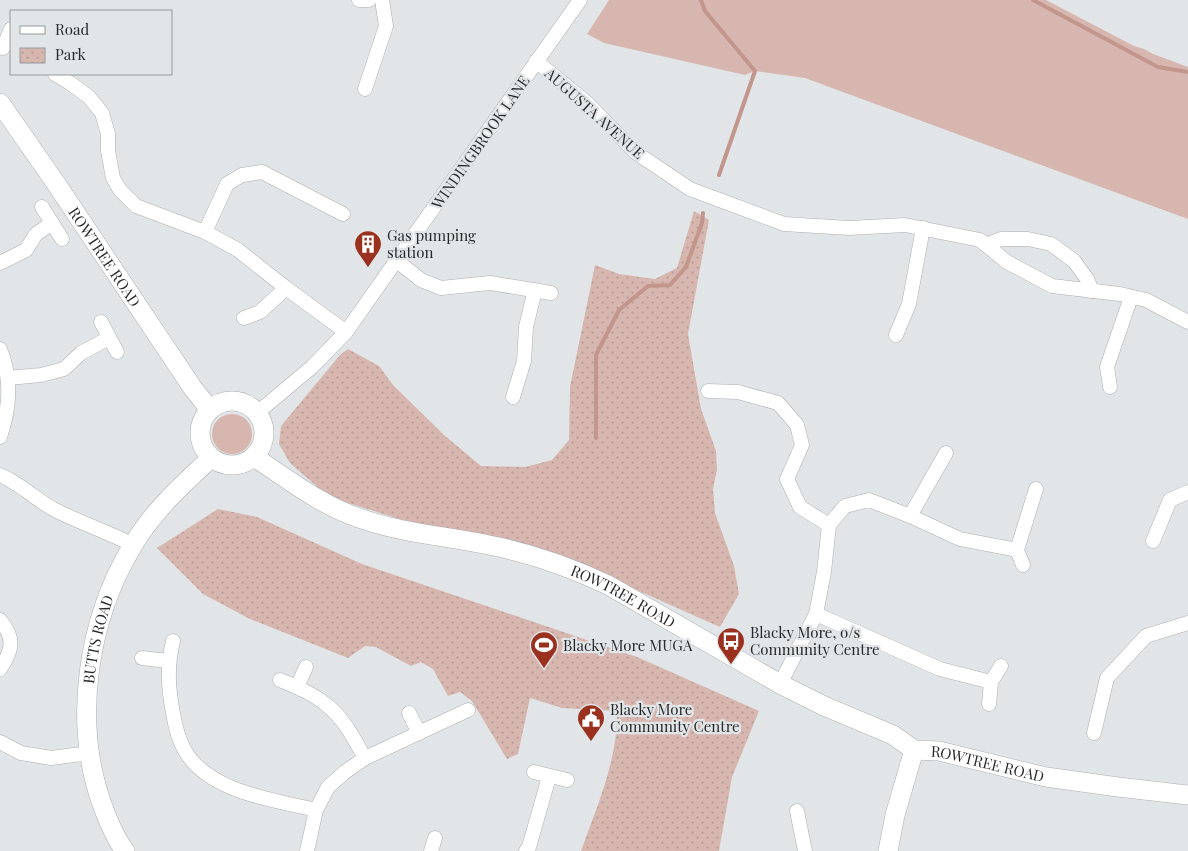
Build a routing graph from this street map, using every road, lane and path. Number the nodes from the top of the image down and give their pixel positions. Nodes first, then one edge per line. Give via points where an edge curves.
1 (359, 0) edge
2 (369, 0) edge
3 (382, 0) edge
4 (580, 0) edge
5 (10, 32) edge
6 (5, 49) edge
7 (536, 61) junction
8 (57, 75) edge
9 (365, 89) dead end
10 (0, 102) edge
11 (42, 207) dead end
12 (343, 214) dead end
13 (52, 223) junction
14 (923, 228) junction
15 (205, 232) junction
16 (62, 239) dead end
17 (986, 245) junction
18 (398, 261) junction
19 (0, 263) edge
20 (286, 288) junction
21 (535, 290) junction
22 (1092, 291) junction
23 (551, 293) dead end
24 (1131, 297) junction
25 (244, 318) dead end
26 (101, 322) dead end
27 (1188, 322) edge
28 (346, 332) junction
29 (896, 335) dead end
30 (109, 338) junction
31 (0, 349) edge
32 (118, 352) dead end
33 (8, 378) junction
34 (1110, 387) dead end
35 (708, 391) dead end
36 (512, 397) dead end
37 (210, 410) junction
38 (257, 413) junction
39 (0, 437) edge
40 (946, 453) dead end
41 (254, 457) junction
42 (211, 458) junction
43 (0, 475) edge
44 (1036, 489) dead end
45 (1188, 492) edge
46 (910, 516) junction
47 (829, 525) junction
48 (1153, 541) dead end
49 (133, 545) junction
50 (1018, 550) junction
51 (1023, 565) dead end
52 (816, 614) junction
53 (0, 620) edge
54 (1188, 623) edge
55 (173, 641) dead end
56 (142, 658) dead end
57 (168, 661) junction
58 (1001, 666) dead end
59 (306, 667) dead end
60 (0, 669) edge
61 (280, 680) dead end
62 (991, 682) junction
63 (780, 684) junction
64 (297, 687) junction
65 (989, 704) dead end
66 (468, 710) dead end
67 (409, 713) dead end
68 (419, 733) junction
69 (1094, 733) dead end
70 (0, 742) edge
71 (914, 750) junction
72 (90, 753) junction
73 (365, 758) junction
74 (534, 772) dead end
75 (549, 777) junction
76 (567, 780) dead end
77 (1188, 795) edge
78 (316, 810) junction
79 (796, 811) dead end
80 (125, 851) edge
81 (307, 851) edge
82 (526, 851) edge
83 (805, 851) edge
84 (888, 851) edge

1 - 2 street
3 - 9 street via 386,26
4 - 7 street, WINDINGBROOK LANE
5 - 6 street
7 - 14 street, AUGUSTA AVENUE via 587,103 635,152 690,189 784,224
7 - 18 street, WINDINGBROOK LANE
8 - 15 street via 89,97 102,113 108,134 112,178 120,190 136,206
10 - 37 street, ROWTREE ROAD
11 - 13 street
12 - 15 street via 262,172 242,175 228,184
13 - 16 street
13 - 19 street via 36,234 26,250
14 - 17 street, AUGUSTA AVENUE via 980,240
14 - 29 street via 909,304
15 - 20 street via 238,250
17 - 22 street, AUGUSTA AVENUE via 1007,262 1052,286
17 - 22 street via 1001,238 1051,244 1074,262
18 - 21 street via 421,280 441,288 490,283
18 - 28 street, WINDINGBROOK LANE
20 - 25 street via 260,312
20 - 28 street
21 - 23 street
21 - 36 street via 526,327 524,361
22 - 24 street, AUGUSTA AVENUE
24 - 27 street, AUGUSTA AVENUE via 1146,300
24 - 34 street via 1107,367
26 - 30 street
28 - 38 street, WINDINGBROOK LANE via 312,367
30 - 32 street
30 - 33 street via 80,353 64,369
31 - 33 street
33 - 39 street via 8,405
35 - 47 street via 738,392 778,403 797,425 802,445 787,479 800,507
37 - 38 street via 220,404 237,402
37 - 42 street via 200,433 201,442
38 - 41 street via 264,434 262,446
40 - 46 street
41 - 42 street via 233,465
41 - 63 street, ROWTREE ROAD via 316,499 358,518 401,531 522,553 584,574
42 - 49 street, BUTTS ROAD via 171,496
43 - 49 street via 54,509
44 - 50 street
45 - 48 street via 1170,500
46 - 47 street via 869,500 846,506
46 - 50 street via 960,540
47 - 52 street
49 - 72 street, BUTTS ROAD via 116,577 97,630 89,679 87,719
50 - 51 street
52 - 62 street via 940,669
52 - 63 street
53 - 60 street via 11,637 10,652
54 - 69 street via 1146,636 1107,678
55 - 57 street
56 - 57 street
57 - 78 street via 174,722 183,747 195,763 212,777 240,791
58 - 62 street
59 - 64 street
61 - 64 street
62 - 65 street
63 - 71 street, ROWTREE ROAD via 893,735
64 - 73 street via 329,706
66 - 68 street
67 - 68 street
68 - 73 street
70 - 72 street via 22,752 51,758
71 - 77 street, ROWTREE ROAD via 939,751 1046,776
71 - 84 street
72 - 80 street, BUTTS ROAD via 97,790 110,826
73 - 78 street via 328,787
74 - 75 street
75 - 76 street
75 - 82 street
78 - 81 street
79 - 83 street

